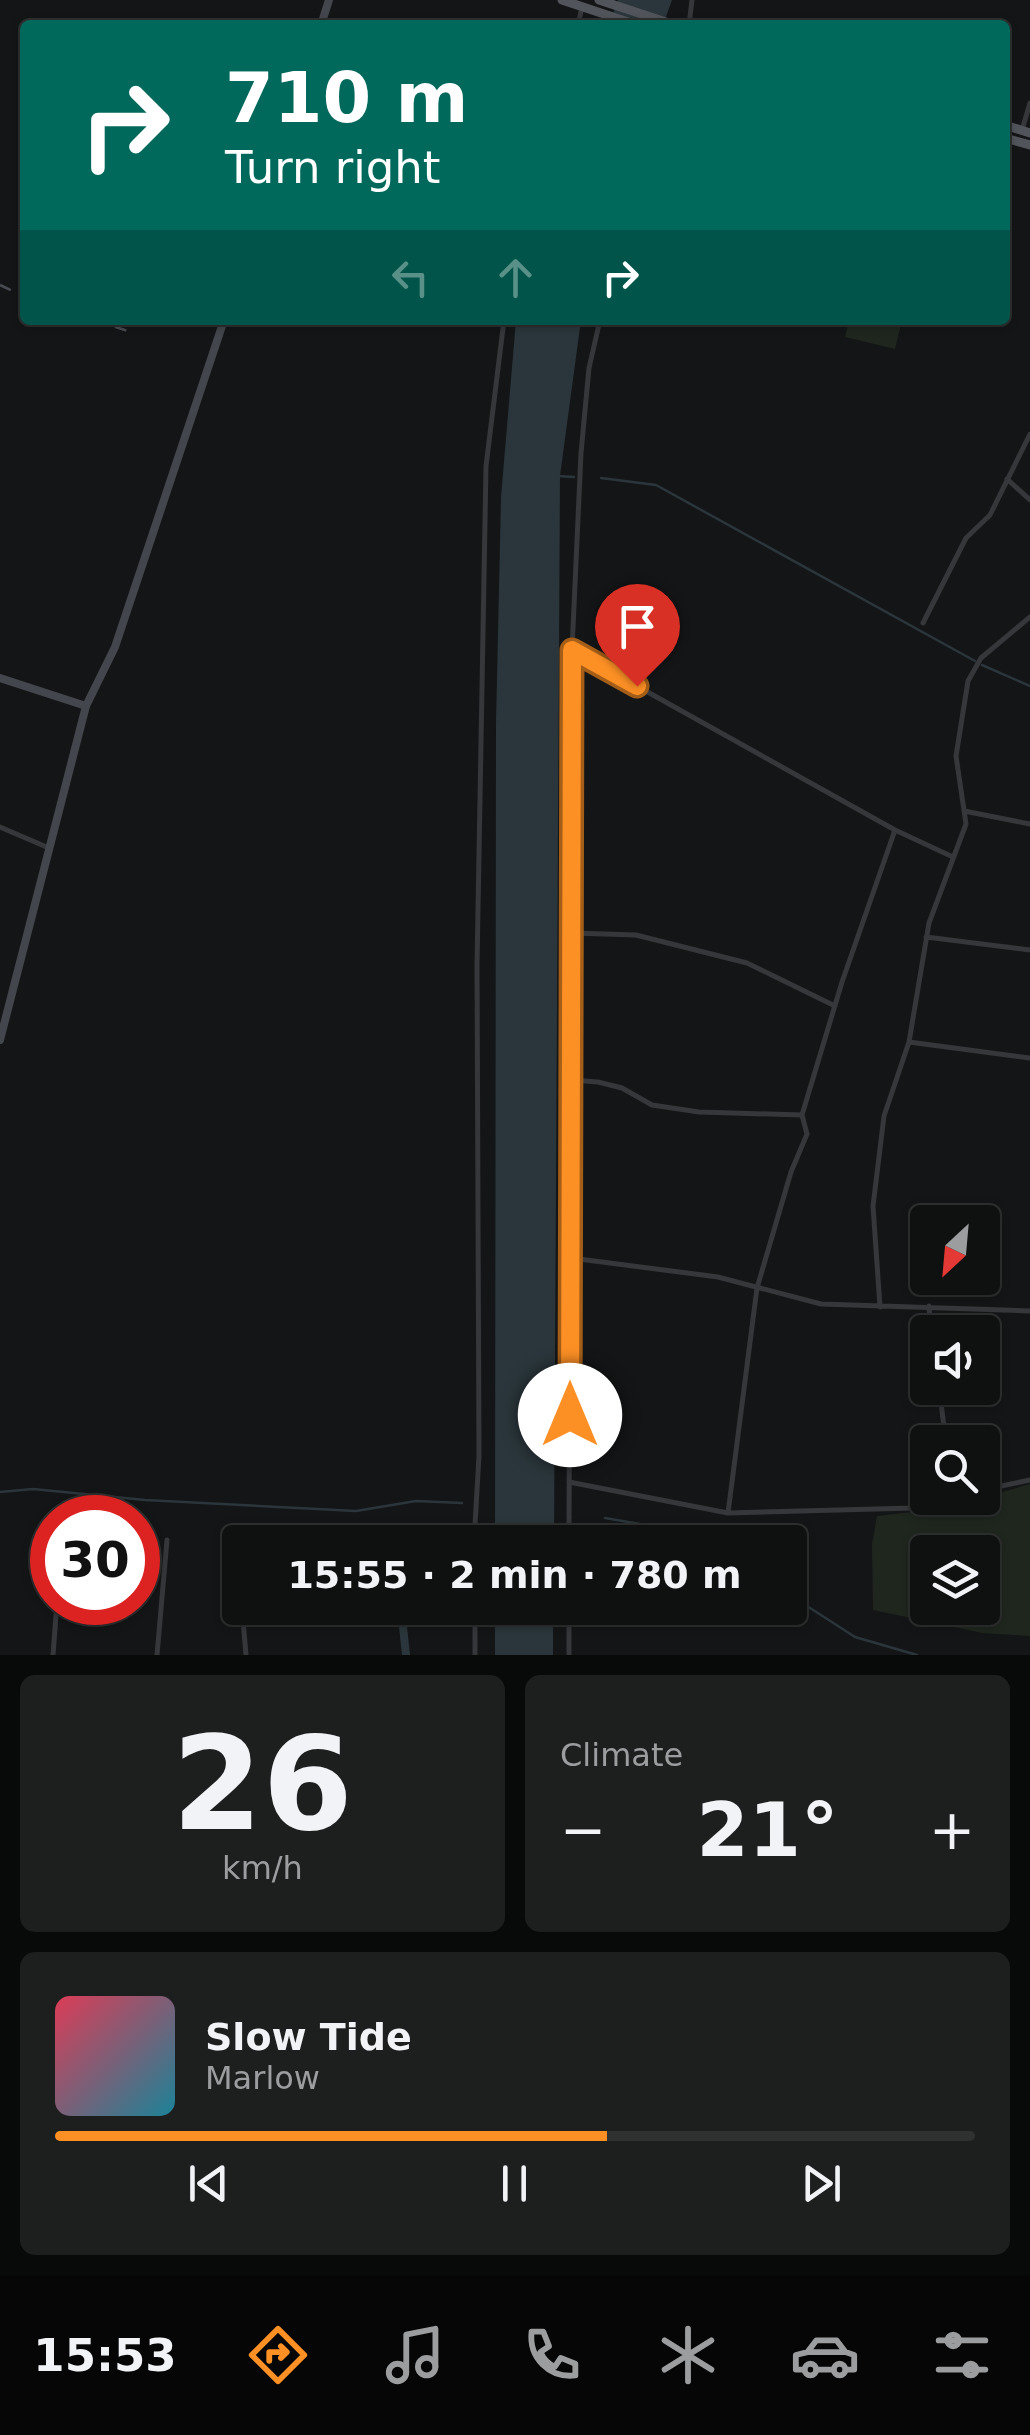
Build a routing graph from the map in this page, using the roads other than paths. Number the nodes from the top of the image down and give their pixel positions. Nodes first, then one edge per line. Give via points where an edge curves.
1 (562, 0) edge
2 (599, 0) edge
3 (587, 9) junction
4 (581, 20) edge
5 (621, 20) edge
6 (659, 20) edge
7 (1030, 103) edge
8 (1026, 132) edge
9 (222, 325) edge
10 (503, 325) edge
11 (599, 325) edge
12 (1030, 434) edge
13 (1007, 480) junction
14 (1030, 500) edge
15 (1030, 617) edge
16 (923, 623) dead end
17 (572, 650) junction
18 (0, 678) edge
19 (86, 706) junction
20 (964, 811) junction
21 (1030, 824) edge
22 (0, 827) edge
23 (895, 830) junction
24 (49, 848) junction
25 (953, 858) junction
26 (572, 933) junction
27 (926, 937) junction
28 (1030, 950) edge
29 (835, 1006) junction
30 (0, 1040) edge
31 (909, 1042) junction
32 (1030, 1058) edge
33 (572, 1080) junction
34 (802, 1115) junction
35 (570, 1258) junction
36 (756, 1288) junction
37 (929, 1305) junction
38 (880, 1306) junction
39 (1030, 1311) edge
40 (930, 1315) edge
41 (1030, 1480) edge
42 (570, 1482) junction
43 (1000, 1486) edge
44 (910, 1508) edge
45 (728, 1513) junction
46 (475, 1525) edge
47 (569, 1525) edge
48 (167, 1540) dead end
49 (55, 1625) edge
50 (243, 1625) edge
51 (474, 1625) edge
52 (569, 1625) edge
53 (53, 1655) edge
54 (157, 1655) edge
55 (246, 1655) edge
56 (475, 1655) edge
57 (569, 1655) edge

1 - 3 main road
2 - 6 main road
3 - 4 street
3 - 5 main road
7 - 8 street
9 - 19 main road via 116,647
10 - 46 street via 486,466
11 - 17 street via 581,453
12 - 13 street
13 - 14 street
13 - 16 street via 990,515 966,538
15 - 20 street via 980,658 968,681 956,756
17 - 23 street
17 - 26 street
18 - 19 main road
19 - 24 main road
20 - 21 street
20 - 25 street
22 - 24 street
23 - 25 street
23 - 29 street
24 - 30 main road
25 - 27 street
26 - 29 street via 636,935 747,963
26 - 33 street
27 - 28 street
27 - 31 street
29 - 34 street
31 - 32 street
31 - 38 street via 884,1116 874,1206
33 - 34 street via 622,1088 652,1105
33 - 35 street
34 - 36 street via 807,1134
35 - 36 street
35 - 42 street
36 - 38 street via 821,1304
36 - 45 street
37 - 38 street
37 - 39 street
37 - 40 street
41 - 43 street
42 - 45 street
42 - 47 street
44 - 45 street
48 - 54 street
49 - 53 street
50 - 55 street
51 - 56 street
52 - 57 street

